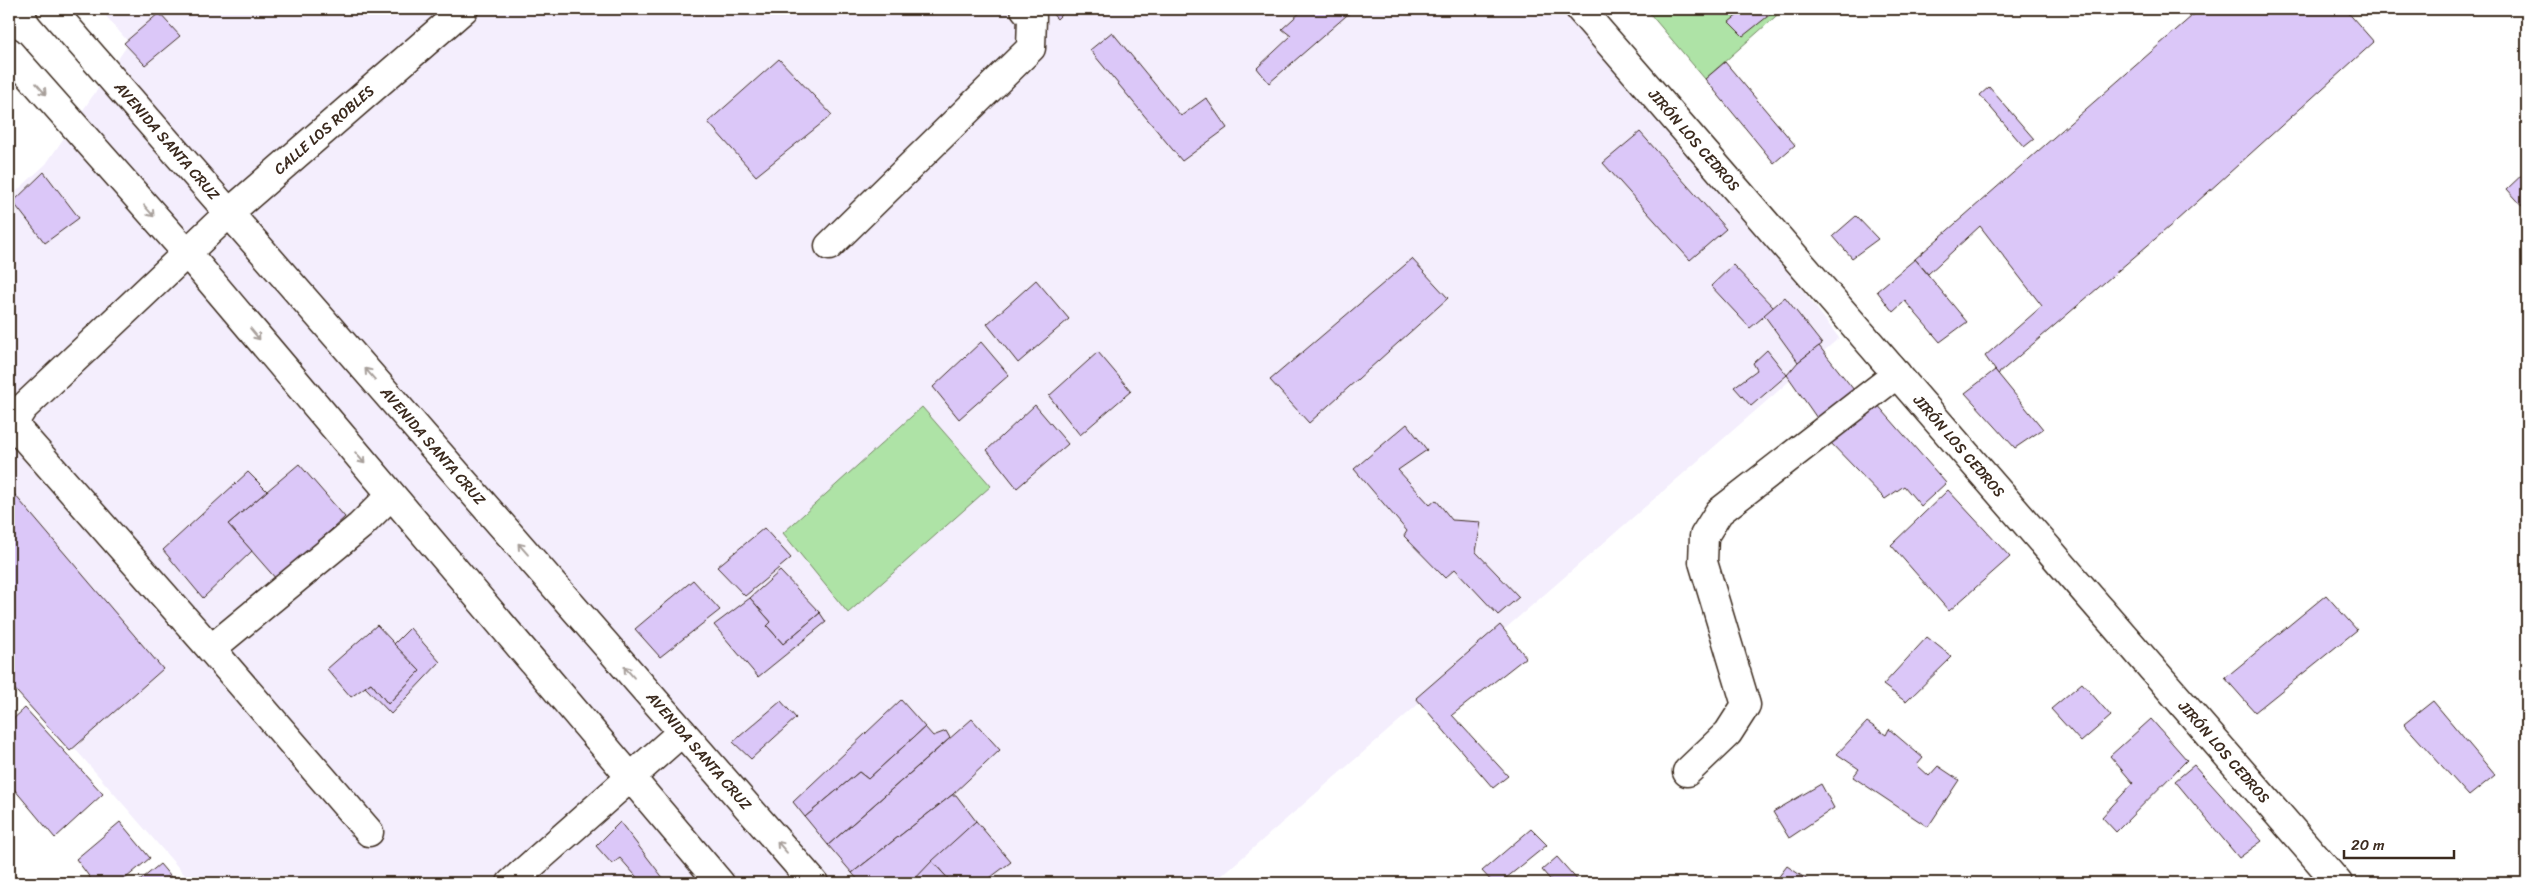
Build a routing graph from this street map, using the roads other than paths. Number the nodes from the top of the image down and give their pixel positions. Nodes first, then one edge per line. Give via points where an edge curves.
1 (51, 9) edge
2 (464, 9) edge
3 (1025, 9) edge
4 (1580, 9) edge
5 (9, 52) edge
6 (230, 212) junction
7 (829, 246) dead end
8 (186, 253) junction
9 (1897, 374) junction
10 (391, 494) junction
11 (212, 649) junction
12 (682, 732) junction
13 (1687, 772) dead end
14 (629, 778) junction
15 (369, 832) dead end
16 (511, 883) edge
17 (720, 883) edge
18 (814, 883) edge
19 (2338, 883) edge

1 - 6 street, AVENIDA SANTA CRUZ
2 - 6 street, CALLE LOS ROBLES
3 - 7 street via 1032,17 1031,48
4 - 9 street, JIRÓN LOS CEDROS
5 -> 8 street
6 - 8 street, CALLE LOS ROBLES
12 -> 6 street, AVENIDA SANTA CRUZ
8 -> 10 street
8 - 11 street, CALLE LOS ROBLES via 23,408 16,419 18,430
9 - 13 street via 1719,512 1704,536 1703,562 1746,705 1728,734
9 - 19 street, JIRÓN LOS CEDROS
10 - 11 street via 360,526
10 - 14 street
11 - 15 street
12 - 14 street
18 -> 12 street, AVENIDA SANTA CRUZ
14 - 16 street
14 - 17 street

